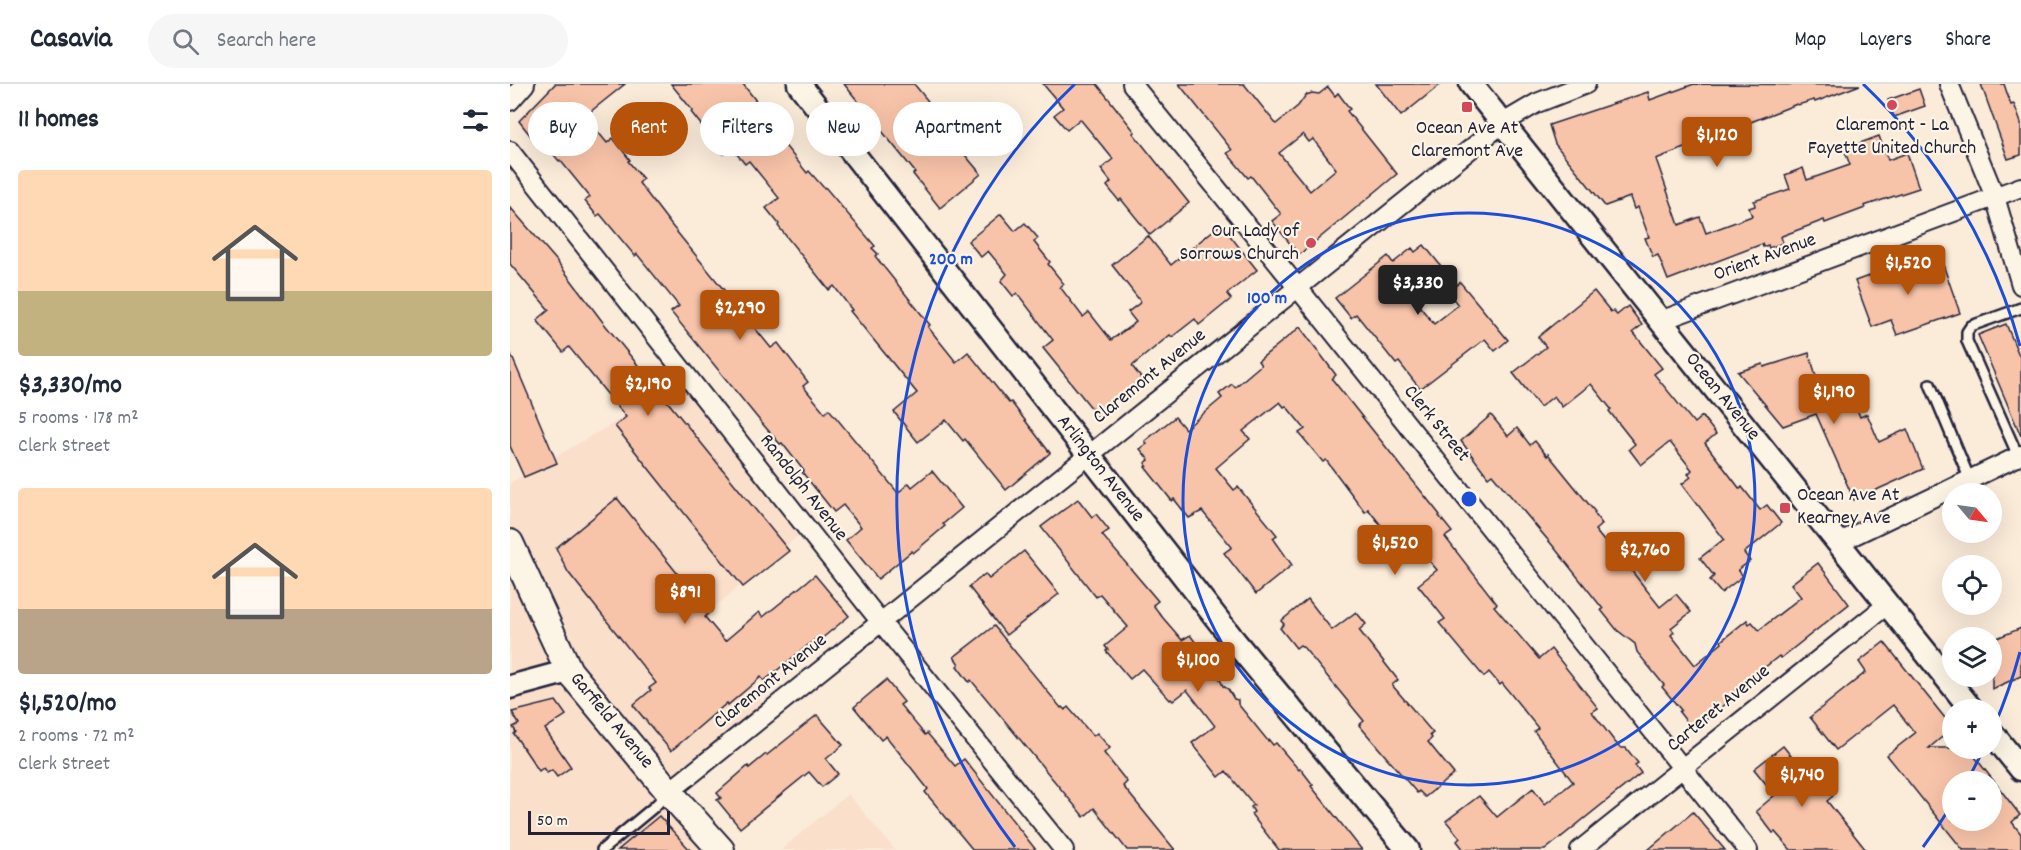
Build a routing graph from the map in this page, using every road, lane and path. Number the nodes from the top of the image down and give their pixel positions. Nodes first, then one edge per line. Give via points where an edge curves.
1 (524, 84) edge
2 (799, 84) edge
3 (1132, 84) edge
4 (1471, 84) edge
5 (1586, 84) edge
6 (1950, 84) edge
7 (510, 101) edge
8 (1503, 123) junction
9 (510, 151) edge
10 (2021, 187) edge
11 (1995, 197) junction
12 (2021, 285) edge
13 (1298, 288) junction
14 (2021, 308) edge
15 (1660, 321) junction
16 (1930, 384) dead end
17 (1088, 455) junction
18 (2019, 456) edge
19 (1970, 480) junction
20 (1840, 542) junction
21 (510, 543) edge
22 (1888, 604) junction
23 (881, 623) junction
24 (569, 671) junction
25 (510, 687) edge
26 (1963, 699) edge
27 (2002, 744) edge
28 (2015, 758) edge
29 (1682, 768) junction
30 (669, 792) junction
31 (602, 850) edge
32 (722, 850) edge
33 (1064, 850) edge
34 (1408, 850) edge
35 (1580, 850) edge
36 (1748, 850) edge

1 - 7 street
2 - 17 street, Arlington Avenue
3 - 13 street, Clerk Street
4 - 8 street, Ocean Avenue
5 - 8 street, Claremont Avenue via 1537,103
6 - 11 street
8 - 13 street, Claremont Avenue
8 - 15 street, Ocean Avenue
9 - 23 street, Randolph Avenue
10 - 11 street, Orient Avenue
11 - 12 street
11 - 15 street, Orient Avenue
13 - 17 street, Claremont Avenue
13 - 29 street, Clerk Street
14 - 18 lane via 1971,326 1967,332 1967,341
15 - 20 street, Ocean Avenue
16 - 19 lane
17 - 23 street, Claremont Avenue
17 - 34 street, Arlington Avenue
18 - 19 street
19 - 20 street
20 - 22 street, Ocean Avenue
21 - 24 main road, Garfield Avenue
22 - 26 street, Ocean Avenue
22 - 29 street, Carteret Avenue
23 - 30 street, Claremont Avenue
23 - 33 street, Randolph Avenue
24 - 25 street
24 - 30 main road, Garfield Avenue
27 - 28 street
29 - 35 street, Carteret Avenue
29 - 36 street, Clerk Street
30 - 31 lane
30 - 32 main road, Garfield Avenue

